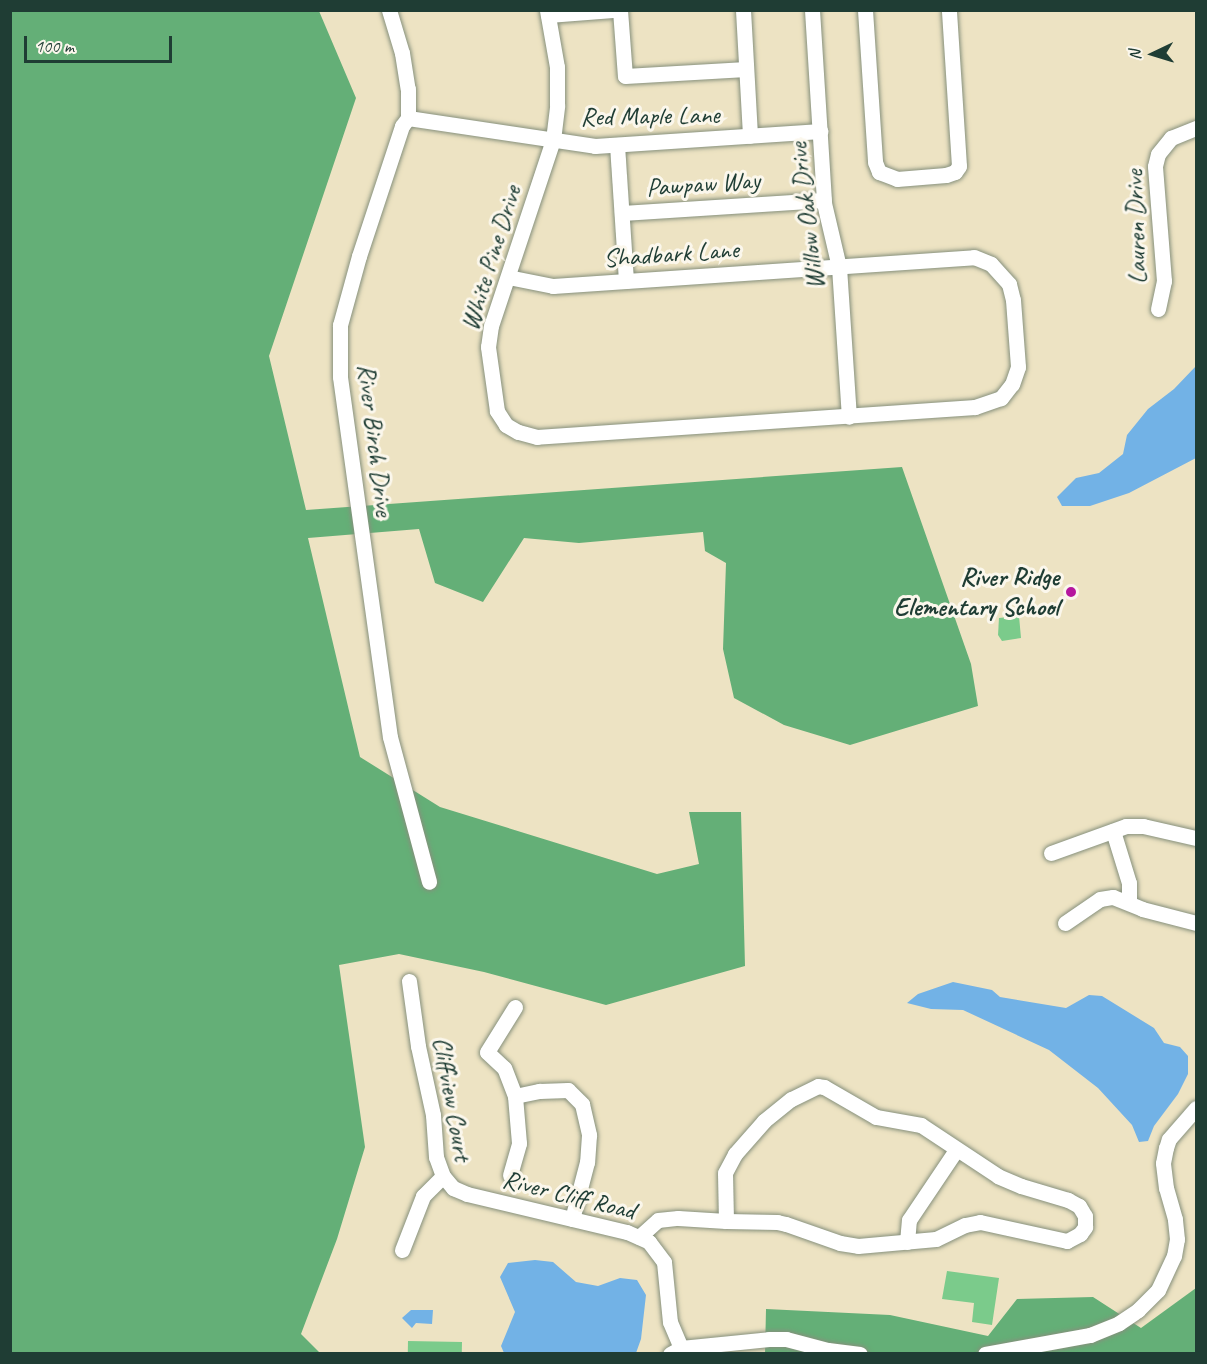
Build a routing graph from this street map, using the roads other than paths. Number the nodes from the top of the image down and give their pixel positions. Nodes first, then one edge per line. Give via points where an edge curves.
1 (389, 10) edge
2 (613, 10) edge
3 (620, 10) edge
4 (743, 10) edge
5 (812, 10) edge
6 (865, 10) edge
7 (949, 10) edge
8 (548, 13) edge
9 (746, 69) junction
10 (408, 118) junction
11 (1197, 129) edge
12 (821, 131) junction
13 (750, 136) junction
14 (553, 140) junction
15 (617, 145) junction
16 (824, 200) junction
17 (621, 213) junction
18 (839, 267) junction
19 (508, 277) junction
20 (626, 281) junction
21 (1158, 309) dead end
22 (849, 417) junction
23 (1113, 831) junction
24 (1197, 838) edge
25 (1051, 853) dead end
26 (429, 882) dead end
27 (1129, 902) junction
28 (1065, 922) dead end
29 (1197, 923) edge
30 (409, 981) dead end
31 (515, 1006) dead end
32 (515, 1096) junction
33 (1197, 1108) edge
34 (956, 1150) junction
35 (510, 1175) dead end
36 (443, 1176) junction
37 (572, 1219) junction
38 (726, 1221) junction
39 (639, 1237) junction
40 (907, 1242) junction
41 (402, 1250) dead end
42 (676, 1351) edge
43 (860, 1353) edge
44 (985, 1353) edge

1 - 10 street, River Birch Drive via 402,53
2 - 8 street
3 - 9 street via 625,76
4 - 9 street
5 - 12 street, Willow Oak Drive
6 - 7 street via 875,162 879,172 897,179 946,175 959,166
8 - 14 street, White Pine Drive via 557,67
9 - 13 street
10 - 14 street, Red Maple Lane
10 - 26 street, River Birch Drive via 359,255 340,326 339,346 390,737
11 - 21 street, Lauren Drive via 1171,138 1158,154 1155,166 1164,281
12 - 13 street, Red Maple Lane
12 - 16 street, Willow Oak Drive
13 - 15 street, Red Maple Lane
14 - 15 street, Red Maple Lane
14 - 19 street, White Pine Drive
15 - 17 street
16 - 17 street, Pawpaw Way
16 - 18 street, Willow Oak Drive
17 - 20 street
18 - 20 street, Shadbark Lane
18 - 22 street, Willow Oak Drive
18 - 22 street, Shadbark Lane via 983,260 998,270 1012,292 1017,356 1016,375 1007,392 984,406
19 - 20 street, Shadbark Lane via 553,286
19 - 22 street, White Pine Drive via 488,347 496,411 506,425 518,432 537,437
23 - 24 street via 1143,826
23 - 25 street
23 - 27 street via 1129,883
27 - 28 street via 1113,897 1100,899
27 - 29 street
30 - 36 street, Cliffview Court via 433,1115 436,1157
31 - 32 street via 487,1052 504,1068
32 - 35 street via 519,1143
32 - 37 street via 568,1090 582,1104 589,1144
33 - 44 street via 1169,1139 1166,1148 1165,1180 1177,1239 1174,1256 1158,1290 1119,1323 1090,1335
34 - 38 street via 921,1125 876,1117 818,1086 791,1099 764,1121 735,1154 725,1173
34 - 40 street via 909,1220
34 - 40 street via 998,1176 1079,1206 1085,1216 1085,1227 1067,1241 980,1222 936,1239
36 - 37 street, River Cliff Road via 453,1188 467,1194
36 - 41 street, Cliffview Court via 423,1196
37 - 39 street, River Cliff Road
38 - 39 street via 666,1218
38 - 40 street via 786,1224 858,1246
39 - 42 street, River Cliff Road via 654,1246 664,1262
42 - 43 street via 777,1339

